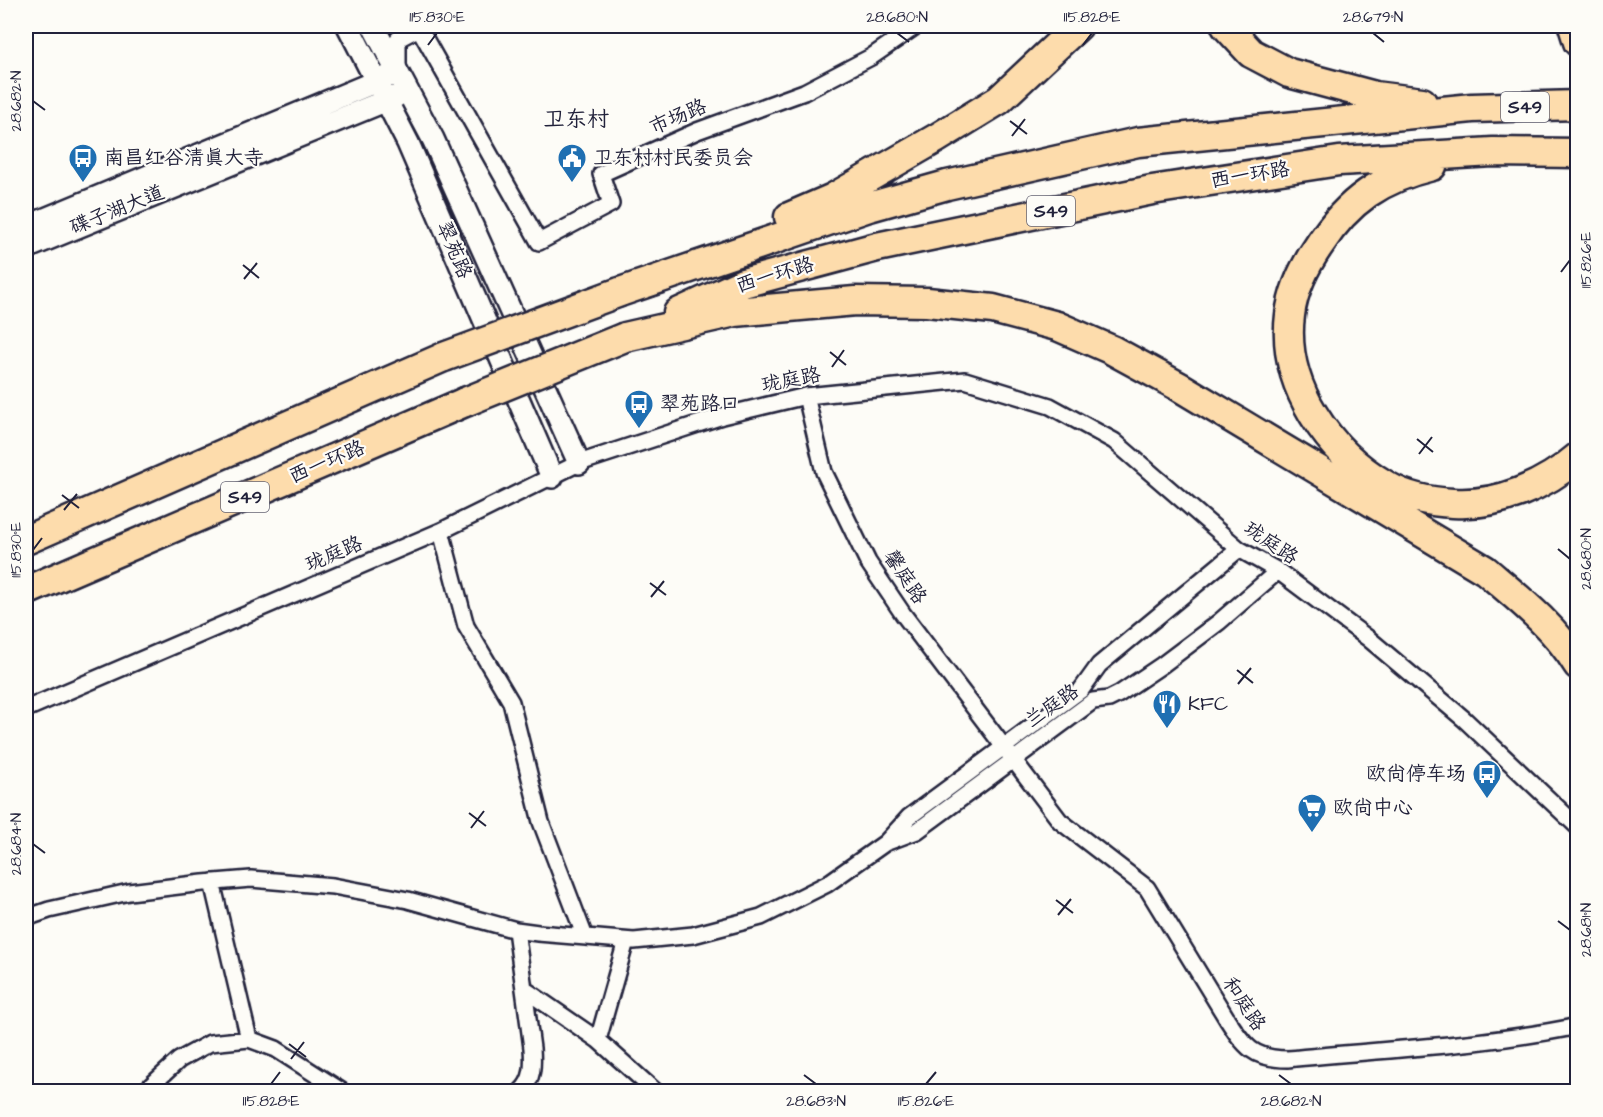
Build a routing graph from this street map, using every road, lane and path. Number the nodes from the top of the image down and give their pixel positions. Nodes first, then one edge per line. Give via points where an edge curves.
1 (348, 26) edge
2 (373, 26) edge
3 (916, 26) edge
4 (1078, 26) edge
5 (1226, 26) edge
6 (1573, 26) edge
7 (1578, 42) edge
8 (398, 72) junction
9 (381, 91) junction
10 (408, 91) junction
11 (1578, 105) edge
12 (1472, 108) junction
13 (1493, 152) junction
14 (1578, 153) edge
15 (26, 227) edge
16 (26, 248) edge
17 (620, 292) junction
18 (625, 337) junction
19 (806, 396) junction
20 (1578, 457) edge
21 (579, 463) junction
22 (552, 477) junction
23 (441, 531) junction
24 (26, 540) edge
25 (1239, 549) junction
26 (1278, 571) junction
27 (26, 591) edge
28 (1578, 665) edge
29 (26, 709) edge
30 (1008, 754) junction
31 (1578, 827) edge
32 (212, 882) junction
33 (26, 918) edge
34 (516, 930) junction
35 (585, 937) junction
36 (626, 940) junction
37 (524, 989) junction
38 (1578, 1026) edge
39 (249, 1038) junction
40 (597, 1040) junction
41 (144, 1092) edge
42 (343, 1092) edge
43 (520, 1092) edge
44 (656, 1092) edge

1 - 9 main road, 翠苑路
2 - 8 main road, 翠苑路
3 - 8 street, 市场路 via 870,57 804,92 697,131 601,174 611,204 539,242 419,28 398,39
4 - 17 highway via 999,100 937,138 833,198
5 - 12 highway via 1251,53 1289,73 1375,96
6 - 7 highway
8 - 9 main road, 碟子湖大道
8 - 10 main road, 翠苑路
9 - 10 main road, 碟子湖大道
9 - 15 main road, 碟子湖大道
9 - 16 main road, 碟子湖大道
9 - 22 main road, 翠苑路 via 408,143
10 - 21 main road, 翠苑路
11 - 12 highway, 西一环路 / S49
12 - 17 highway, 西一环路 / S49 via 1138,142 947,185 869,207
13 - 14 highway, 西一环路 / S49
13 - 18 highway, 西一环路 / S49 via 1339,161 1152,190 877,247 743,283
13 - 20 highway via 1412,171 1375,187 1342,215 1310,258 1298,286 1290,315 1296,379 1334,444 1389,487 1421,498 1454,503 1492,500 1527,490
17 - 24 highway, 西一环路 / S49, bridge via 444,357
18 - 27 highway, 西一环路 / S49, bridge
18 - 28 highway via 735,312 855,301 927,302 993,309 1057,326 1180,387 1485,570 1544,622
19 - 21 street, 珑庭路 via 722,416
19 - 25 street, 珑庭路 via 965,380 1050,406 1114,441
19 - 30 street, 馨庭路 via 824,472 868,562
21 - 22 street, 珑庭路
22 - 23 street, 珑庭路
23 - 29 street, 珑庭路
23 - 35 street via 466,626 511,702 541,822
25 - 26 street, 珑庭路
25 - 30 street via 1099,665 1081,690
26 - 30 street, 兰庭路 via 1219,622 1119,694 1093,701
26 - 31 street, 珑庭路 via 1369,639 1464,719
30 - 36 street via 917,831 885,843 827,884 761,916 693,936
30 - 38 street, 和庭路 via 1060,821 1147,888 1240,1040 1253,1053 1270,1059 1299,1058 1536,1035
32 - 33 street via 129,892
32 - 34 street via 251,879 333,886 408,900
32 - 39 street
34 - 35 street
34 - 37 street
35 - 36 street
36 - 40 street
37 - 40 street
37 - 43 street via 533,1065 530,1079
39 - 41 street via 210,1043 179,1060
39 - 42 street via 276,1049
40 - 44 street

